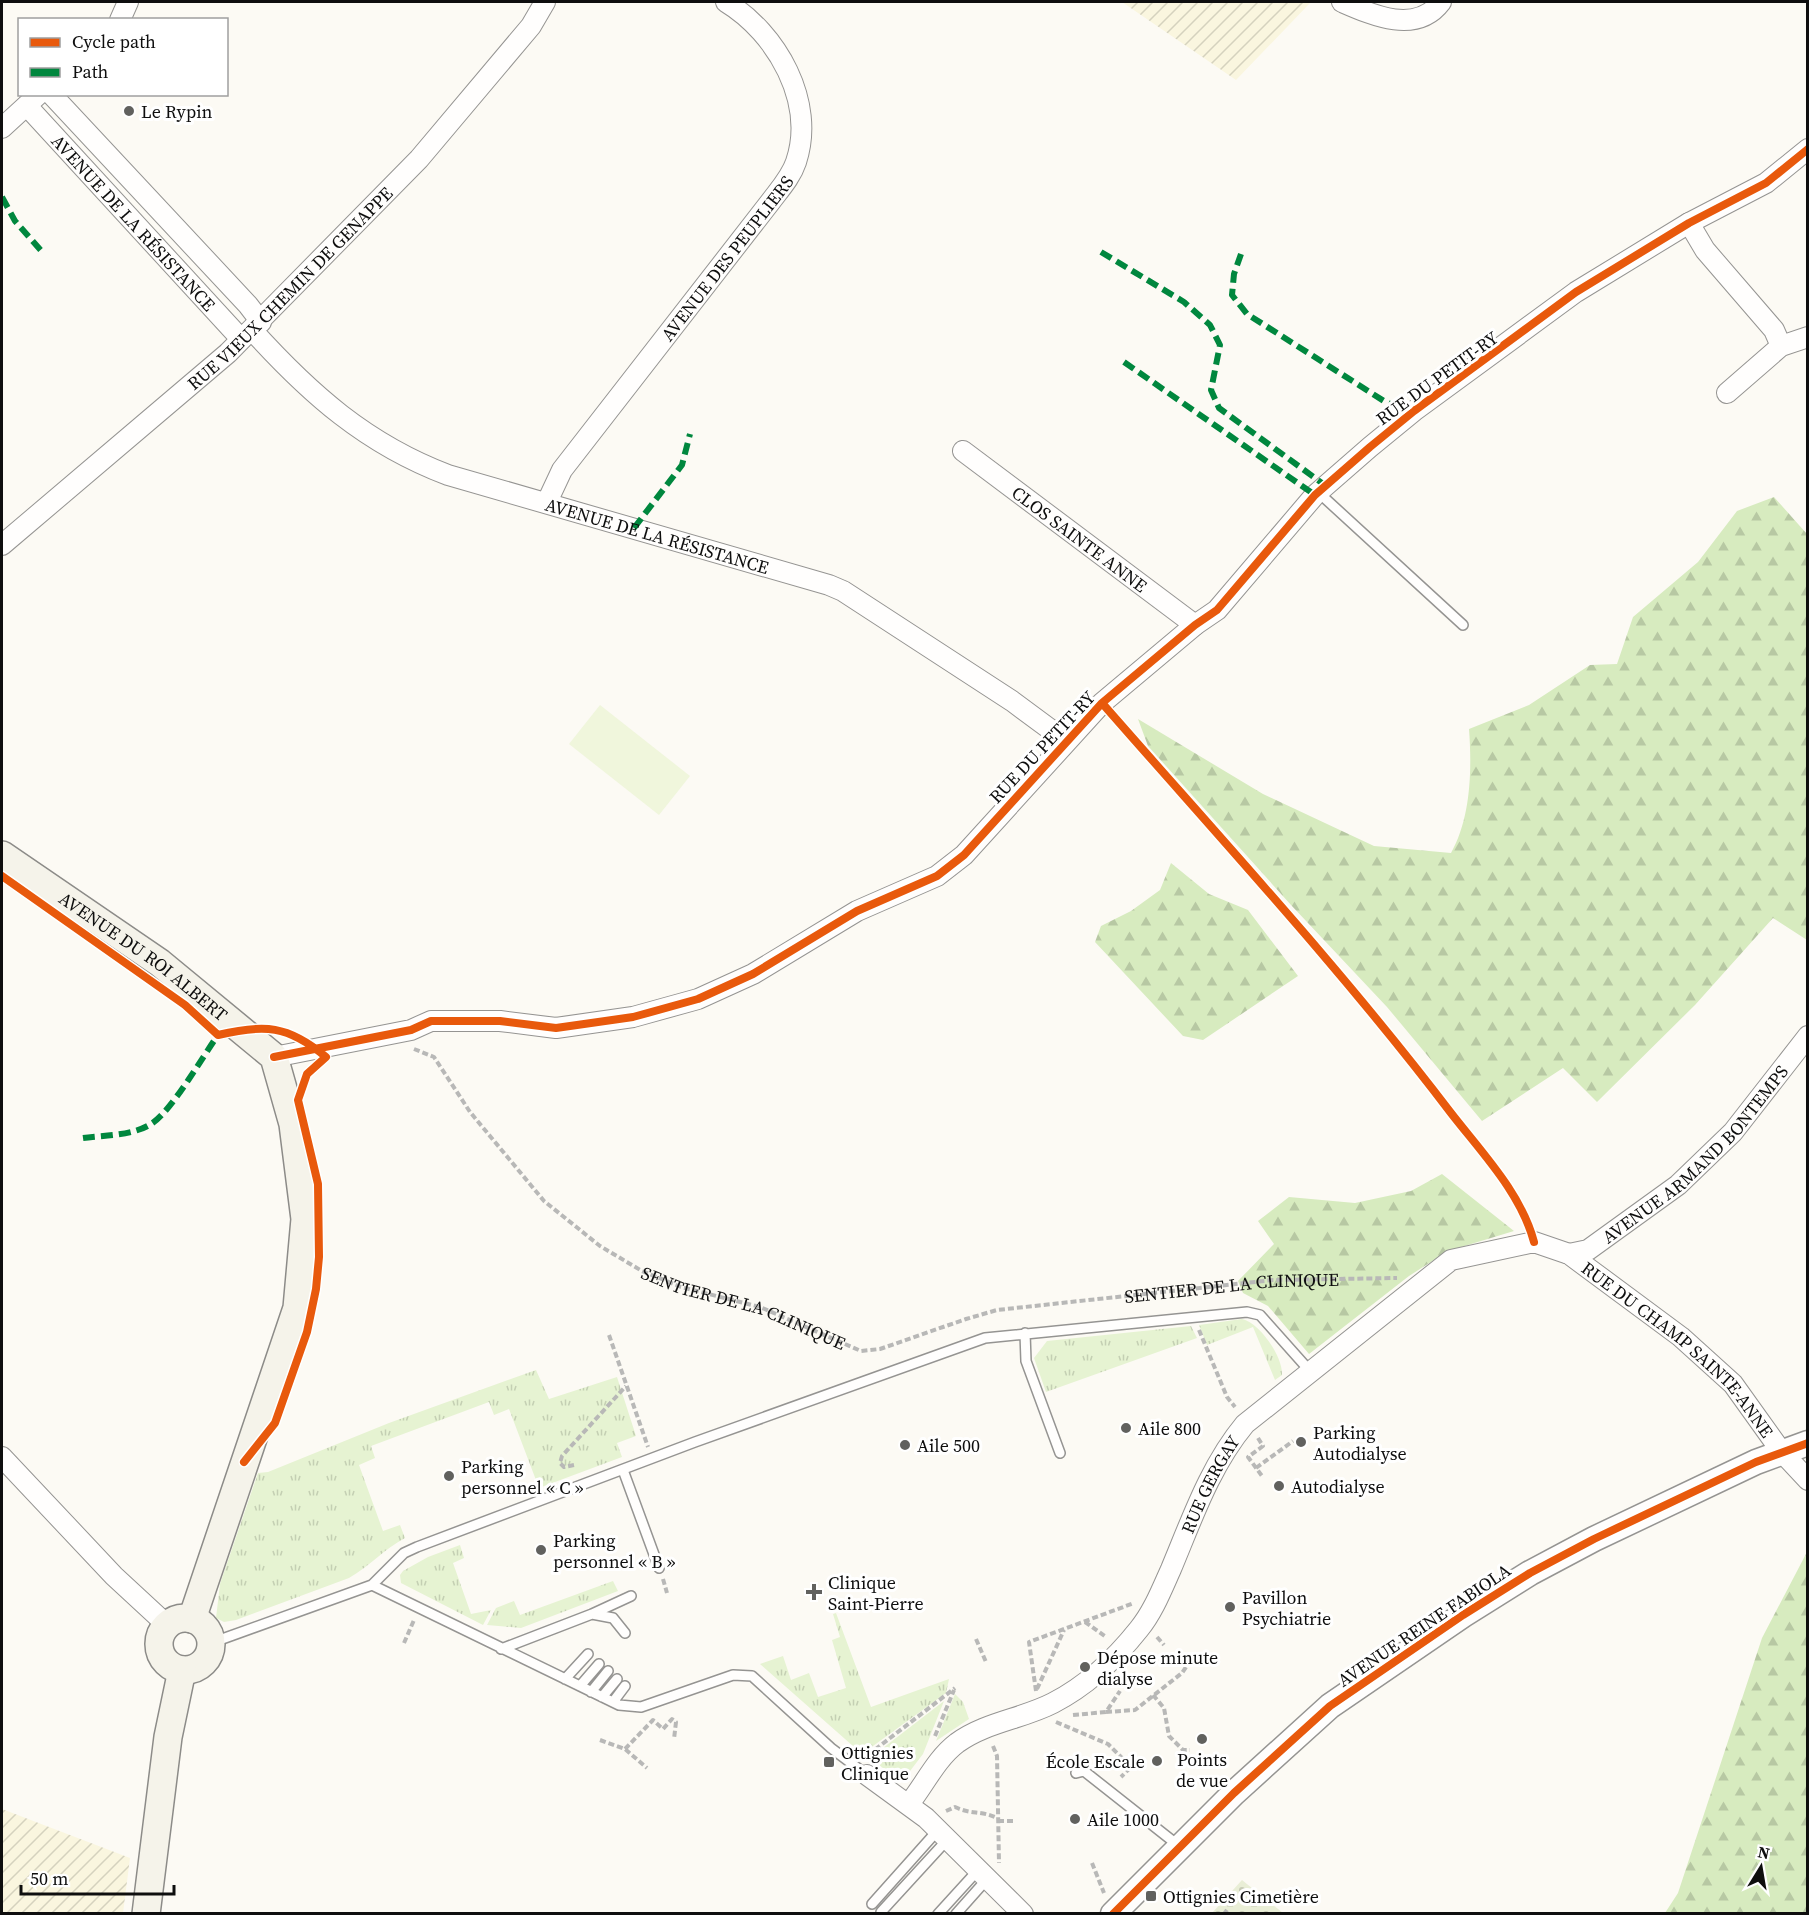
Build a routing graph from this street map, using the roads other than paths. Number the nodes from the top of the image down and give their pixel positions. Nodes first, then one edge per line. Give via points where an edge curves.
1 (128, 2) edge
2 (545, 2) edge
3 (726, 2) edge
4 (1342, 2) edge
5 (1441, 2) edge
6 (121, 18) edge
7 (53, 96) edge
8 (33, 100) edge
9 (2, 129) edge
10 (1808, 148) edge
11 (158, 208) junction
12 (1689, 223) junction
13 (138, 224) junction
14 (251, 330) junction
15 (1808, 337) edge
16 (1781, 346) junction
17 (1727, 393) dead end
18 (963, 451) dead end
19 (1318, 492) junction
20 (547, 502) junction
21 (2, 545) edge
22 (1463, 624) dead end
23 (1195, 625) junction
24 (1066, 741) junction
25 (2, 855) edge
26 (1808, 1036) edge
27 (274, 1057) junction
28 (1569, 1254) junction
29 (1025, 1333) junction
30 (1309, 1370) junction
31 (1808, 1443) edge
32 (1781, 1451) junction
33 (1060, 1453) dead end
34 (2, 1457) edge
35 (623, 1470) junction
36 (1808, 1480) edge
37 (659, 1568) dead end
38 (372, 1586) junction
39 (631, 1596) dead end
40 (592, 1614) junction
41 (180, 1622) junction
42 (625, 1632) dead end
43 (211, 1643) junction
44 (501, 1649) junction
45 (588, 1654) dead end
46 (599, 1664) dead end
47 (182, 1670) junction
48 (608, 1671) dead end
49 (565, 1679) junction
50 (617, 1679) dead end
51 (580, 1686) junction
52 (626, 1686) dead end
53 (591, 1692) junction
54 (602, 1697) junction
55 (612, 1702) junction
56 (866, 1766) joint
57 (1076, 1773) dead end
58 (909, 1804) junction
59 (943, 1828) junction
60 (1181, 1847) junction
61 (989, 1871) junction
62 (872, 1904) dead end
63 (1110, 1906) edge
64 (881, 1912) edge
65 (146, 1914) edge
66 (938, 1914) edge
67 (956, 1914) edge
68 (1023, 1914) edge

1 - 6 street
2 - 14 street, RUE VIEUX CHEMIN DE GENAPPE via 531,26 418,159
3 - 20 street, AVENUE DES PEUPLIERS via 754,22 786,69 802,121 795,164 771,201 562,470
4 - 5 street via 1400,21 1420,17
7 - 11 street, AVENUE DE LA RÉSISTANCE
8 - 9 street, AVENUE DE LA RÉSISTANCE
8 - 13 street, AVENUE DE LA RÉSISTANCE
10 - 12 street, RUE DU PETIT-RY via 1766,183
11 - 13 street
11 - 14 street, AVENUE DE LA RÉSISTANCE via 248,305
12 - 16 street via 1705,250 1774,330
12 - 19 street, RUE DU PETIT-RY via 1576,292 1414,411
13 - 14 street, AVENUE DE LA RÉSISTANCE
14 - 20 street, AVENUE DE LA RÉSISTANCE via 323,403 378,442 439,471
14 - 21 street, RUE VIEUX CHEMIN DE GENAPPE
15 - 16 street
16 - 17 street
18 - 23 street, CLOS SAINTE ANNE
19 - 22 lane
19 - 23 street, RUE DU PETIT-RY via 1217,610
20 - 24 street, AVENUE DE LA RÉSISTANCE via 843,591 1012,701
23 - 24 street, RUE DU PETIT-RY via 1102,703
24 - 27 street, RUE DU PETIT-RY via 964,855 937,876 857,911 753,974 698,999 633,1017 556,1028 500,1021 432,1021 411,1030
25 - 27 main road, AVENUE DU ROI ALBERT via 160,963
26 - 28 street, AVENUE ARMAND BONTEMPS via 1733,1132 1678,1185 1588,1250
27 - 41 main road via 293,1124 305,1219 297,1308
28 - 30 street, RUE GERGAY via 1534,1242 1451,1260
28 - 32 street, RUE DU CHAMP SAINTE-ANNE via 1681,1337 1733,1384
29 - 30 lane via 1247,1312 1260,1315
29 - 33 lane via 1026,1361
29 - 35 lane via 985,1338
30 - 58 street, RUE GERGAY via 1245,1424 1231,1441 1140,1628 1103,1668 1053,1703 1004,1720 959,1742 946,1753
31 - 32 street, AVENUE REINE FABIOLA
32 - 36 street, RUE DU CHAMP SAINTE-ANNE
32 - 60 street, AVENUE REINE FABIOLA via 1594,1539 1463,1615 1330,1706
34 - 41 street via 114,1576
35 - 37 lane
35 - 38 lane via 404,1553
38 - 43 lane
38 - 44 lane
39 - 40 lane
40 - 42 lane via 613,1618
40 - 44 lane
41 - 43 main road via 205,1628
41 - 47 main road via 160,1635 160,1652 171,1666
43 - 47 main road via 202,1664
44 - 49 lane
45 - 49 lane
46 - 51 lane
47 - 65 main road via 168,1737
48 - 53 lane
49 - 51 lane
50 - 54 lane
51 - 53 lane
52 - 55 lane
53 - 54 lane
54 - 55 lane
55 - 56 lane via 640,1707 733,1675 752,1676 831,1748
56 - 58 street
57 - 60 lane via 1084,1770
58 - 59 street
59 - 61 street
59 - 62 lane
59 - 64 lane
60 - 63 street, AVENUE REINE FABIOLA
61 - 66 lane
61 - 67 lane
61 - 68 street

